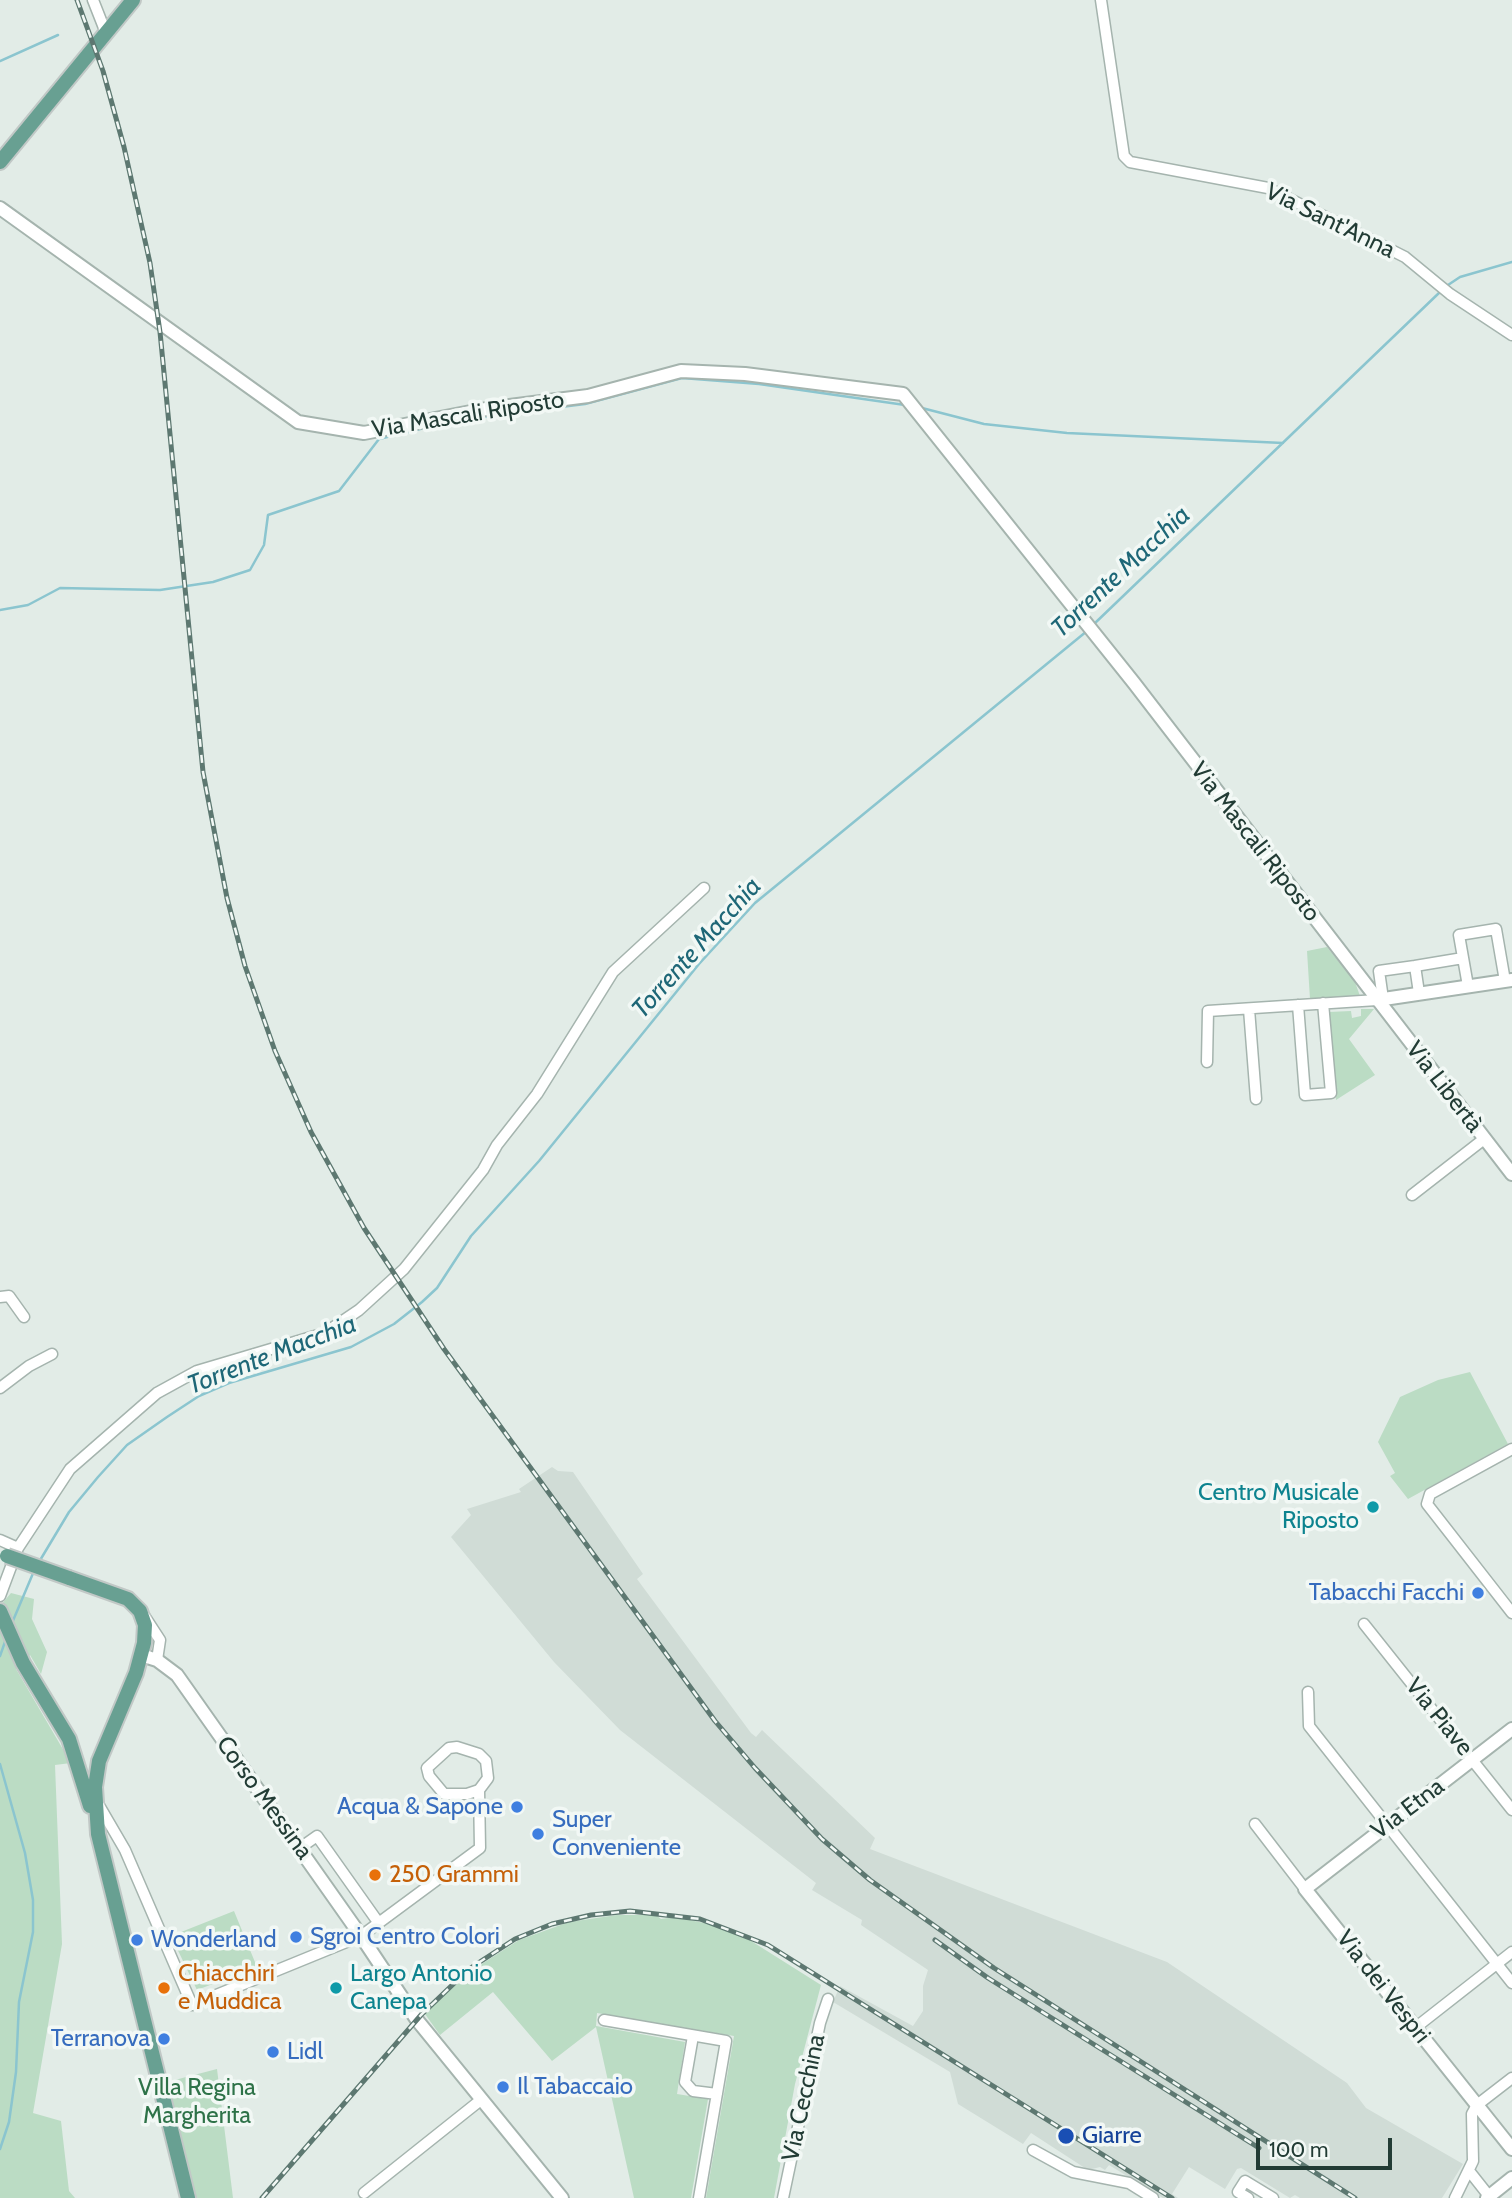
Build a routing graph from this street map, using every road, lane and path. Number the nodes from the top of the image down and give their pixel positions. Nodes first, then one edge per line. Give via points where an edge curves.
1 (93, 0) edge
2 (133, 0) edge
3 (1101, 0) edge
4 (106, 33) junction
5 (0, 162) edge
6 (0, 208) edge
7 (1512, 335) edge
8 (704, 888) dead end
9 (1463, 958) junction
10 (1415, 966) junction
11 (1508, 980) edge
12 (1468, 986) junction
13 (1419, 993) junction
14 (1380, 999) junction
15 (1323, 1003) junction
16 (1298, 1005) junction
17 (1249, 1009) junction
18 (1207, 1062) dead end
19 (1256, 1099) dead end
20 (1484, 1139) junction
21 (1512, 1174) edge
22 (1412, 1195) dead end
23 (0, 1297) edge
24 (24, 1317) dead end
25 (52, 1354) dead end
26 (0, 1388) edge
27 (1512, 1449) edge
28 (0, 1540) edge
29 (6, 1553) edge
30 (0, 1596) edge
31 (0, 1611) edge
32 (140, 1611) junction
33 (1512, 1613) edge
34 (1364, 1624) dead end
35 (141, 1655) junction
36 (157, 1660) junction
37 (1308, 1692) dead end
38 (1512, 1729) edge
39 (69, 1740) junction
40 (1473, 1760) junction
41 (99, 1761) junction
42 (479, 1790) junction
43 (95, 1798) junction
44 (1512, 1810) edge
45 (1255, 1824) dead end
46 (1387, 1825) junction
47 (98, 1834) junction
48 (300, 1848) junction
49 (1306, 1889) junction
50 (378, 1922) junction
51 (363, 1939) junction
52 (1512, 1952) edge
53 (1497, 1964) junction
54 (1512, 1983) edge
55 (828, 1999) dead end
56 (604, 2020) dead end
57 (1415, 2028) junction
58 (693, 2036) junction
59 (1512, 2078) edge
60 (717, 2094) junction
61 (482, 2099) junction
62 (1477, 2105) junction
63 (1512, 2149) edge
64 (1033, 2150) dead end
65 (1470, 2172) junction
66 (1512, 2178) edge
67 (365, 2193) dead end
68 (1488, 2197) edge
69 (188, 2198) edge
70 (562, 2198) edge
71 (699, 2198) edge
72 (783, 2198) edge
73 (1153, 2198) edge
74 (1248, 2198) edge
75 (1273, 2198) edge
76 (1455, 2198) edge

1 - 4 street
2 - 4 main road
3 - 7 street, Via Sant'Anna via 1124,156 1130,162 1268,188 1405,257
4 - 5 main road
6 - 14 street, Via Mascali Riposto via 298,422 364,433 486,409 588,396 681,371 903,394
8 - 29 street via 613,972 537,1094 404,1269 359,1310 325,1333 197,1371 157,1393 70,1469
9 - 10 street
9 - 11 street via 1459,935 1496,929
9 - 12 street
10 - 13 street
10 - 14 street via 1378,971
11 - 12 street
12 - 13 street
13 - 14 street
14 - 15 street
14 - 20 street, Via Libertà
15 - 16 street
15 - 16 street via 1331,1093 1306,1095
16 - 17 street
17 - 18 street via 1208,1012
17 - 19 street
20 - 21 street, Via Libertà
20 - 22 street
23 - 24 street via 9,1296
25 - 26 street
27 - 33 street via 1430,1494 1427,1504
28 - 29 street
29 - 30 street
29 - 32 main road, bridge via 116,1593
31 - 39 main road via 23,1663
32 - 35 main road via 145,1625
32 - 36 street via 160,1640
34 - 40 street, Via Piave
35 - 36 street
35 - 41 main road
36 - 48 street, Corso Messina via 177,1675
37 - 46 street via 1309,1726
38 - 40 street, Via Etna
39 - 41 main road via 86,1765
39 - 47 main road
40 - 44 street, Via Piave
40 - 46 street, Via Etna
41 - 43 main road
42 - 42 street via 489,1769 479,1754 465,1748 449,1748 427,1768 444,1794
42 - 50 street via 480,1848
43 - 47 main road
43 - 51 street via 125,1850 192,2005
45 - 49 street, Via dei Vespri
46 - 49 street, Via Etna
46 - 53 street
47 - 69 main road
48 - 50 street via 317,1836
48 - 51 street, Corso Messina
49 - 57 street, Via dei Vespri
50 - 51 street
51 - 61 street, Corso Messina via 417,2020
52 - 53 street
53 - 54 street
53 - 57 street
55 - 72 street, Via Cecchina
56 - 58 street
57 - 62 street, Via dei Vespri
58 - 60 street via 685,2082 693,2091
58 - 60 street via 726,2041
59 - 62 street
60 - 71 street
61 - 67 street
61 - 70 street, Corso Messina
62 - 63 street, Via dei Vespri
62 - 65 street via 1472,2114 1475,2149
64 - 73 street via 1073,2172 1129,2183
65 - 68 street
65 - 76 street
66 - 68 street
74 - 75 street via 1238,2192 1245,2181

